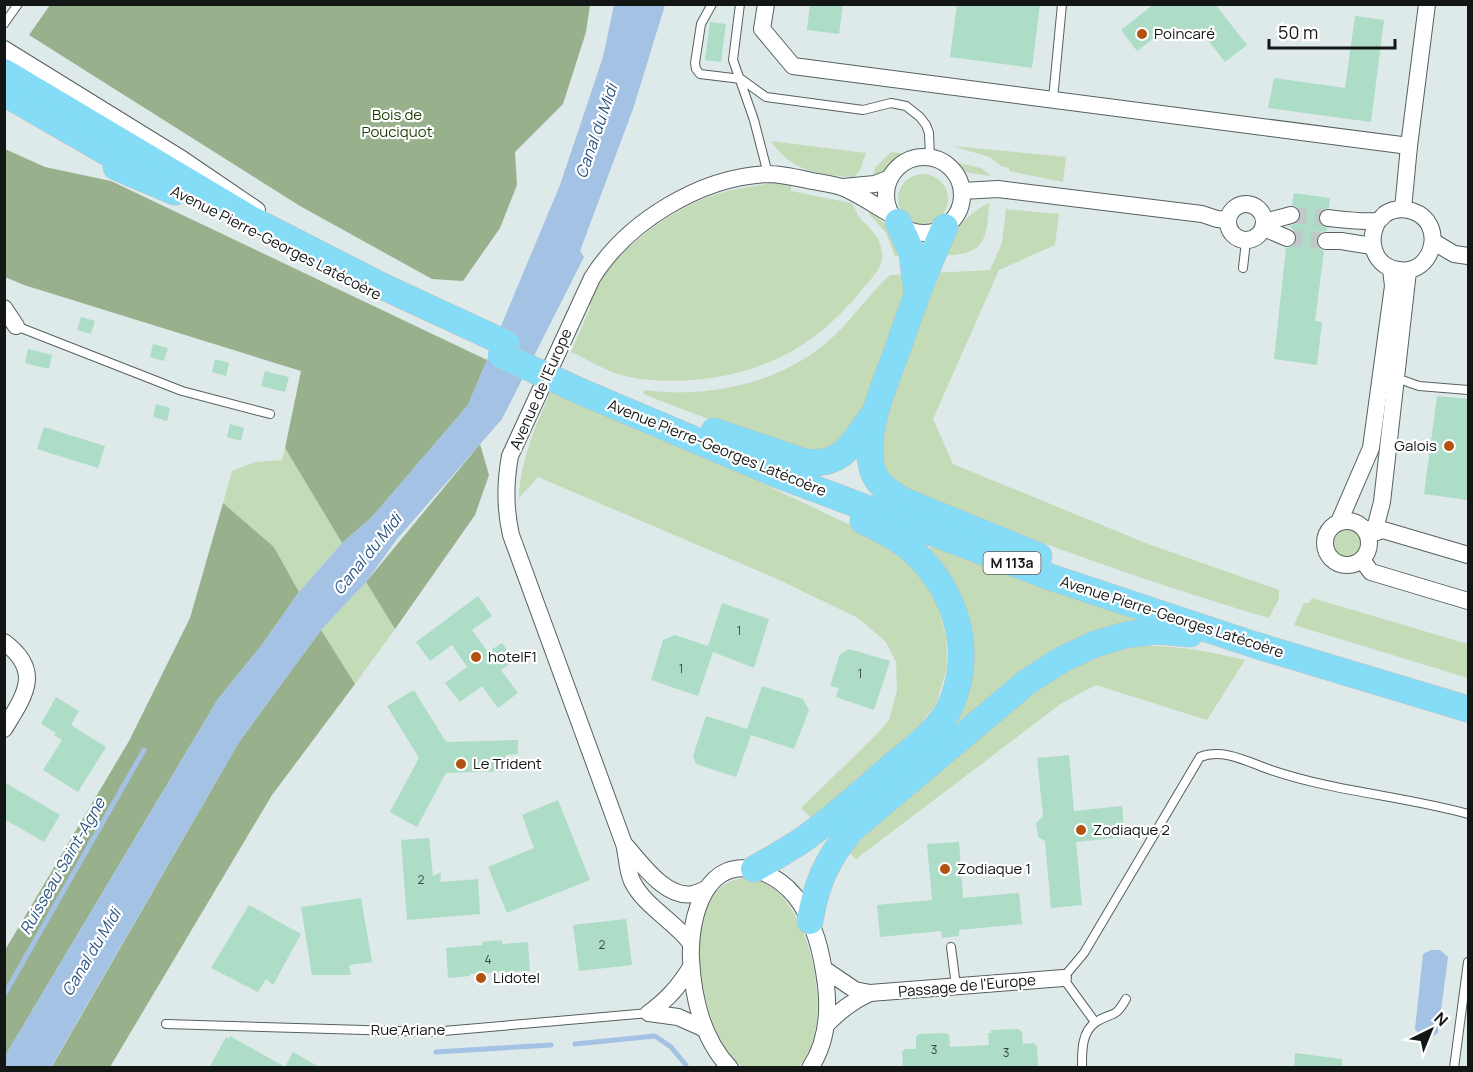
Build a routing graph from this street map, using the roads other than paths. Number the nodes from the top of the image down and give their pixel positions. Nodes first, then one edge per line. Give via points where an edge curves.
1 (18, 4) edge
2 (712, 4) edge
3 (740, 4) edge
4 (766, 4) edge
5 (1062, 4) edge
6 (1427, 4) edge
7 (4, 24) edge
8 (4, 49) edge
9 (4, 72) edge
10 (741, 79) junction
11 (4, 93) edge
12 (1053, 99) junction
13 (4, 107) edge
14 (1409, 146) junction
15 (930, 158) junction
16 (768, 174) junction
17 (890, 178) junction
18 (842, 187) junction
19 (962, 191) junction
20 (174, 192) junction
21 (1403, 209) junction
22 (1291, 215) tunnel mouth
23 (1328, 218) tunnel mouth
24 (895, 219) junction
25 (1228, 219) junction
26 (1378, 221) junction
27 (1265, 225) junction
28 (945, 227) junction
29 (1287, 237) tunnel mouth
30 (1246, 241) junction
31 (1326, 241) tunnel mouth
32 (1434, 242) junction
33 (1372, 246) junction
34 (322, 255) junction
35 (1468, 256) edge
36 (1242, 268) dead end
37 (1399, 270) junction
38 (917, 295) junction
39 (4, 308) edge
40 (435, 317) junction
41 (16, 326) joint
42 (1396, 378) junction
43 (584, 386) junction
44 (1468, 390) edge
45 (876, 409) junction
46 (270, 414) dead end
47 (686, 422) junction
48 (773, 473) junction
49 (1339, 522) junction
50 (1368, 534) junction
51 (1468, 555) edge
52 (1362, 560) junction
53 (1078, 573) junction
54 (1468, 601) edge
55 (4, 642) edge
56 (1269, 642) junction
57 (1468, 692) edge
58 (1468, 709) edge
59 (4, 729) edge
60 (1468, 814) edge
61 (624, 844) junction
62 (754, 869) junction
63 (706, 889) junction
64 (810, 921) junction
65 (690, 942) junction
66 (951, 947) dead end
67 (1468, 962) edge
68 (692, 967) junction
69 (824, 969) junction
70 (1063, 978) junction
71 (956, 987) junction
72 (870, 993) junction
73 (1126, 999) dead end
74 (649, 1013) junction
75 (1095, 1022) junction
76 (166, 1024) dead end
77 (826, 1025) junction
78 (705, 1029) junction
79 (729, 1068) edge
80 (810, 1068) edge
81 (1082, 1068) edge
82 (1454, 1068) edge

1 - 7 lane
2 - 10 lane via 701,24 696,69 700,74
3 - 10 lane via 733,60
4 - 12 street via 762,29 793,66
5 - 12 lane
6 - 14 street
8 - 34 street, Avenue Pierre-Georges Latécoère via 182,159
9 - 34 main road, Avenue Pierre-Georges Latécoère via 249,218
10 - 15 lane via 766,97 863,110 891,103 906,106 926,124
10 - 16 lane
11 - 20 main road, Avenue Pierre-Georges Latécoère
12 - 14 street
13 - 20 main road via 119,168
14 - 21 street
15 - 17 street via 907,161
15 - 19 street via 952,169
16 - 18 street, Avenue de l'Europe
16 - 61 street, Avenue de l'Europe via 705,188 643,222 617,245 584,293 510,456 506,505 511,535
17 - 18 street, Avenue de l'Europe via 875,184
17 - 24 street via 887,203
18 - 24 street, Avenue de l'Europe
19 - 25 street via 998,189
19 - 28 street via 959,212
20 - 40 main road, Avenue Pierre-Georges Latécoère via 322,270
21 - 26 street via 1385,214
21 - 32 street via 1422,216 1433,232
22 - 27 street
23 - 26 street
24 - 28 street via 908,230 921,233
24 - 38 main road via 912,253
25 - 27 street via 1234,209 1251,204 1261,211
25 - 30 street via 1230,232
26 - 33 street
27 - 29 street
27 - 30 street via 1257,237
28 - 38 main road
30 - 36 lane
31 - 33 street
32 - 35 street via 1454,254
32 - 37 street via 1426,261 1418,267
33 - 37 street via 1379,260
34 - 40 main road, Avenue Pierre-Georges Latécoère
37 - 42 street
37 - 49 street via 1393,286 1371,448
38 - 45 main road
39 - 41 street
40 - 43 main road, Avenue Pierre-Georges Latécoère / M 113a
41 - 46 lane via 182,391
42 - 44 lane via 1419,386
42 - 50 street via 1382,502 1376,525
43 - 47 main road, Avenue Pierre-Georges Latécoère / M 113a
43 - 48 main road, Avenue Pierre-Georges Latécoère / M 113a
45 - 47 main road via 847,450 819,464
45 - 53 main road via 870,457 883,489
47 - 53 main road, Avenue Pierre-Georges Latécoère / M 113a via 959,533
48 - 56 main road, Avenue Pierre-Georges Latécoère / M 113a via 1050,577
48 - 62 main road via 883,531 915,553 935,576 954,609 961,637 962,669 946,714 931,733 801,842
49 - 50 street via 1352,521
49 - 52 street via 1327,533 1328,555 1344,566
50 - 51 street via 1383,530
50 - 52 street via 1369,549
52 - 54 street via 1371,572
53 - 56 main road, Avenue Pierre-Georges Latécoère / M 113a
55 - 59 street via 24,662 28,686
56 - 57 main road, Avenue Pierre-Georges Latécoère / M 113a
56 - 58 main road, Avenue Pierre-Georges Latécoère / M 113a
56 - 64 main road via 1157,631 1095,644 1061,660 1027,682 851,830 835,849 821,877
60 - 70 lane via 1306,782 1225,754 1200,757 1084,953
61 - 63 street, Avenue de l'Europe via 666,887 692,895
61 - 65 street, Avenue de l'Europe via 632,880 646,900 681,929
62 - 63 street via 730,870
62 - 64 street via 781,882 794,894
63 - 65 street via 693,919
64 - 69 street
65 - 68 street
66 - 71 lane
67 - 82 lane
68 - 74 street via 668,999
68 - 78 street
69 - 72 street, Passage de l'Europe via 855,990
69 - 77 street
70 - 71 street, Passage de l'Europe
70 - 75 lane
71 - 72 street, Passage de l'Europe
72 - 77 street, Passage de l'Europe via 853,1001
73 - 75 lane via 1117,1014
74 - 76 lane, Rue Ariane via 432,1032
74 - 78 street, Rue Ariane via 678,1017
75 - 81 lane via 1086,1033
77 - 80 street via 822,1045
78 - 79 street

